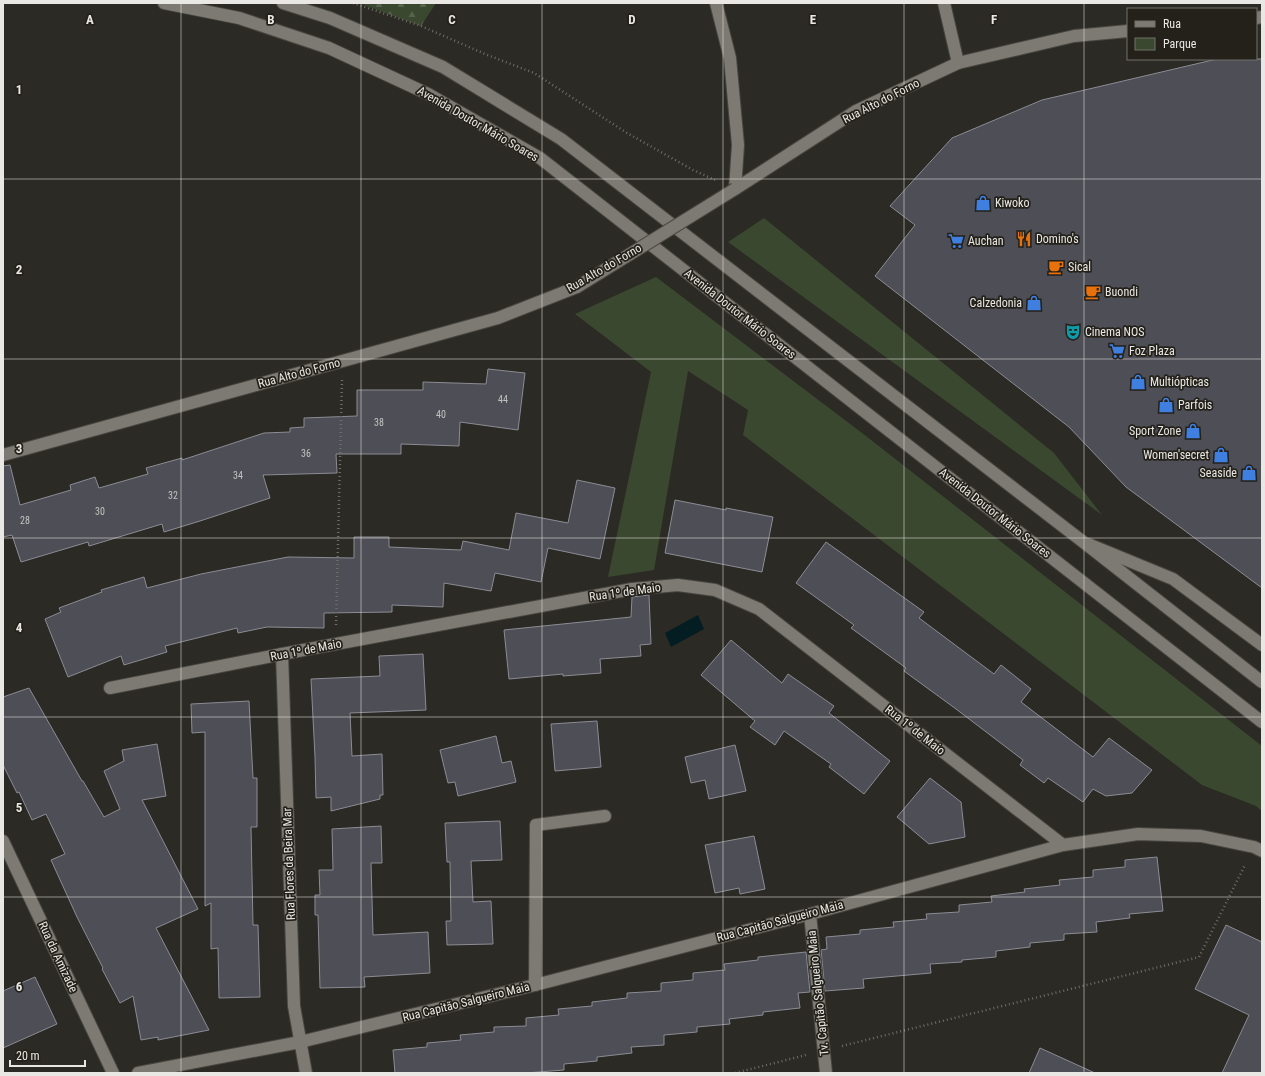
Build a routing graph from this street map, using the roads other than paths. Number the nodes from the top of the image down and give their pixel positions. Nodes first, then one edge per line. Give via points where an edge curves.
1 (164, 3) edge
2 (283, 3) edge
3 (716, 3) edge
4 (944, 3) edge
5 (1127, 31) edge
6 (958, 63) junction
7 (735, 189) junction
8 (3, 455) edge
9 (1082, 541) junction
10 (1262, 644) edge
11 (282, 654) junction
12 (1262, 682) edge
13 (110, 688) dead end
14 (1262, 722) edge
15 (605, 816) dead end
16 (3, 841) edge
17 (1063, 846) junction
18 (1258, 849) edge
19 (810, 914) junction
20 (535, 985) junction
21 (300, 1042) junction
22 (113, 1073) edge
23 (138, 1073) edge
24 (306, 1073) edge
25 (826, 1073) edge

1 - 14 street, Avenida Doutor Mário Soares via 239,18 329,48 428,94 540,158
2 - 9 street via 330,18 442,67 561,139
3 - 7 street via 730,58 738,145
4 - 6 street
5 - 6 street, Rua Alto do Forno via 1074,36
6 - 7 street, Rua Alto do Forno via 856,111
7 - 8 street, Rua Alto do Forno, bridge via 577,286 498,318
9 - 10 street via 1173,579
9 - 12 street
11 - 13 street, Rua 1º de Maio
11 - 17 street, Rua 1º de Maio via 632,589 678,585 715,590 759,609
11 - 21 street, Rua Flores da Beira Mar via 294,1006
15 - 20 street via 536,825
16 - 22 street, Rua da Amizade
17 - 18 street, Rua Capitão Salgueiro Maia via 1138,834 1202,836
17 - 19 street, Rua Capitão Salgueiro Maia
19 - 20 street, Rua Capitão Salgueiro Maia
19 - 25 street, Tv. Capitão Salgueiro Maia
20 - 21 street, Rua Capitão Salgueiro Maia
21 - 23 street, Rua Capitão Salgueiro Maia
21 - 24 street, Rua Flores da Beira Mar

